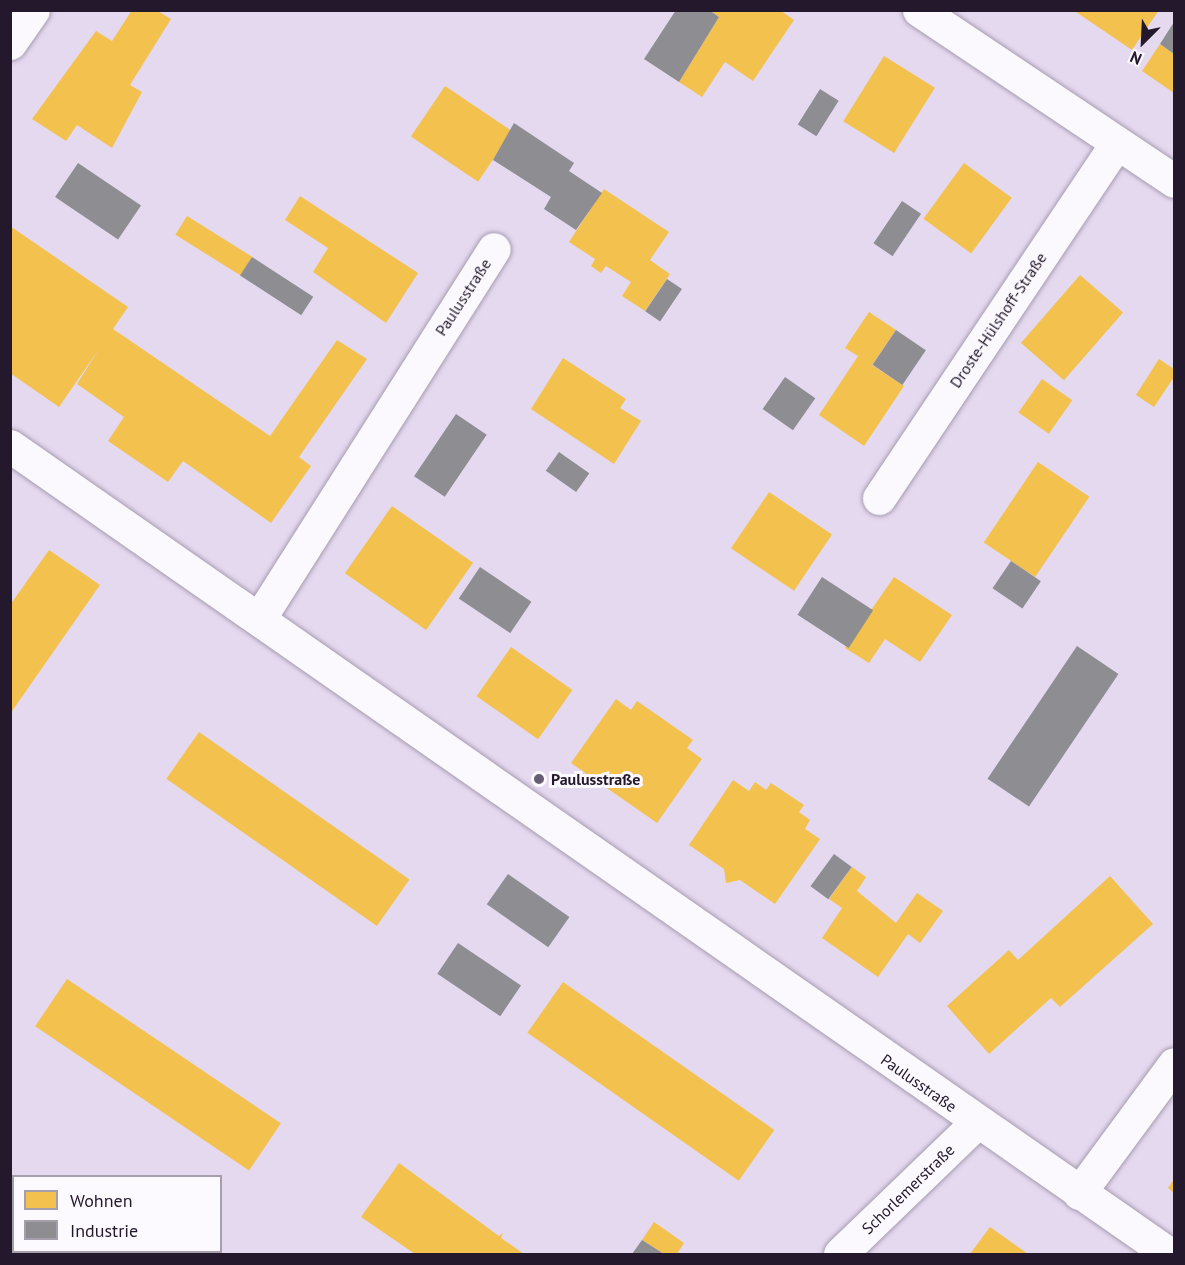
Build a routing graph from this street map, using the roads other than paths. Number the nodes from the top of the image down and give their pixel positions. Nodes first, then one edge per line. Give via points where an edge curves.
1 (33, 10) edge
2 (919, 10) edge
3 (10, 43) edge
4 (1117, 143) junction
5 (1174, 181) edge
6 (494, 249) dead end
7 (10, 446) edge
8 (879, 498) dead end
9 (259, 619) junction
10 (1174, 1064) edge
11 (976, 1123) junction
12 (1079, 1193) junction
13 (840, 1254) edge
14 (1169, 1254) edge

1 - 3 street
2 - 4 street
4 - 5 street
4 - 8 street, Droste-Hülshoff-Straße
6 - 9 street, Paulusstraße
7 - 9 street, Paulusstraße
9 - 11 street, Paulusstraße
10 - 12 street
11 - 12 street, Paulusstraße
11 - 13 street, Schorlemerstraße
12 - 14 street, Paulusstraße

